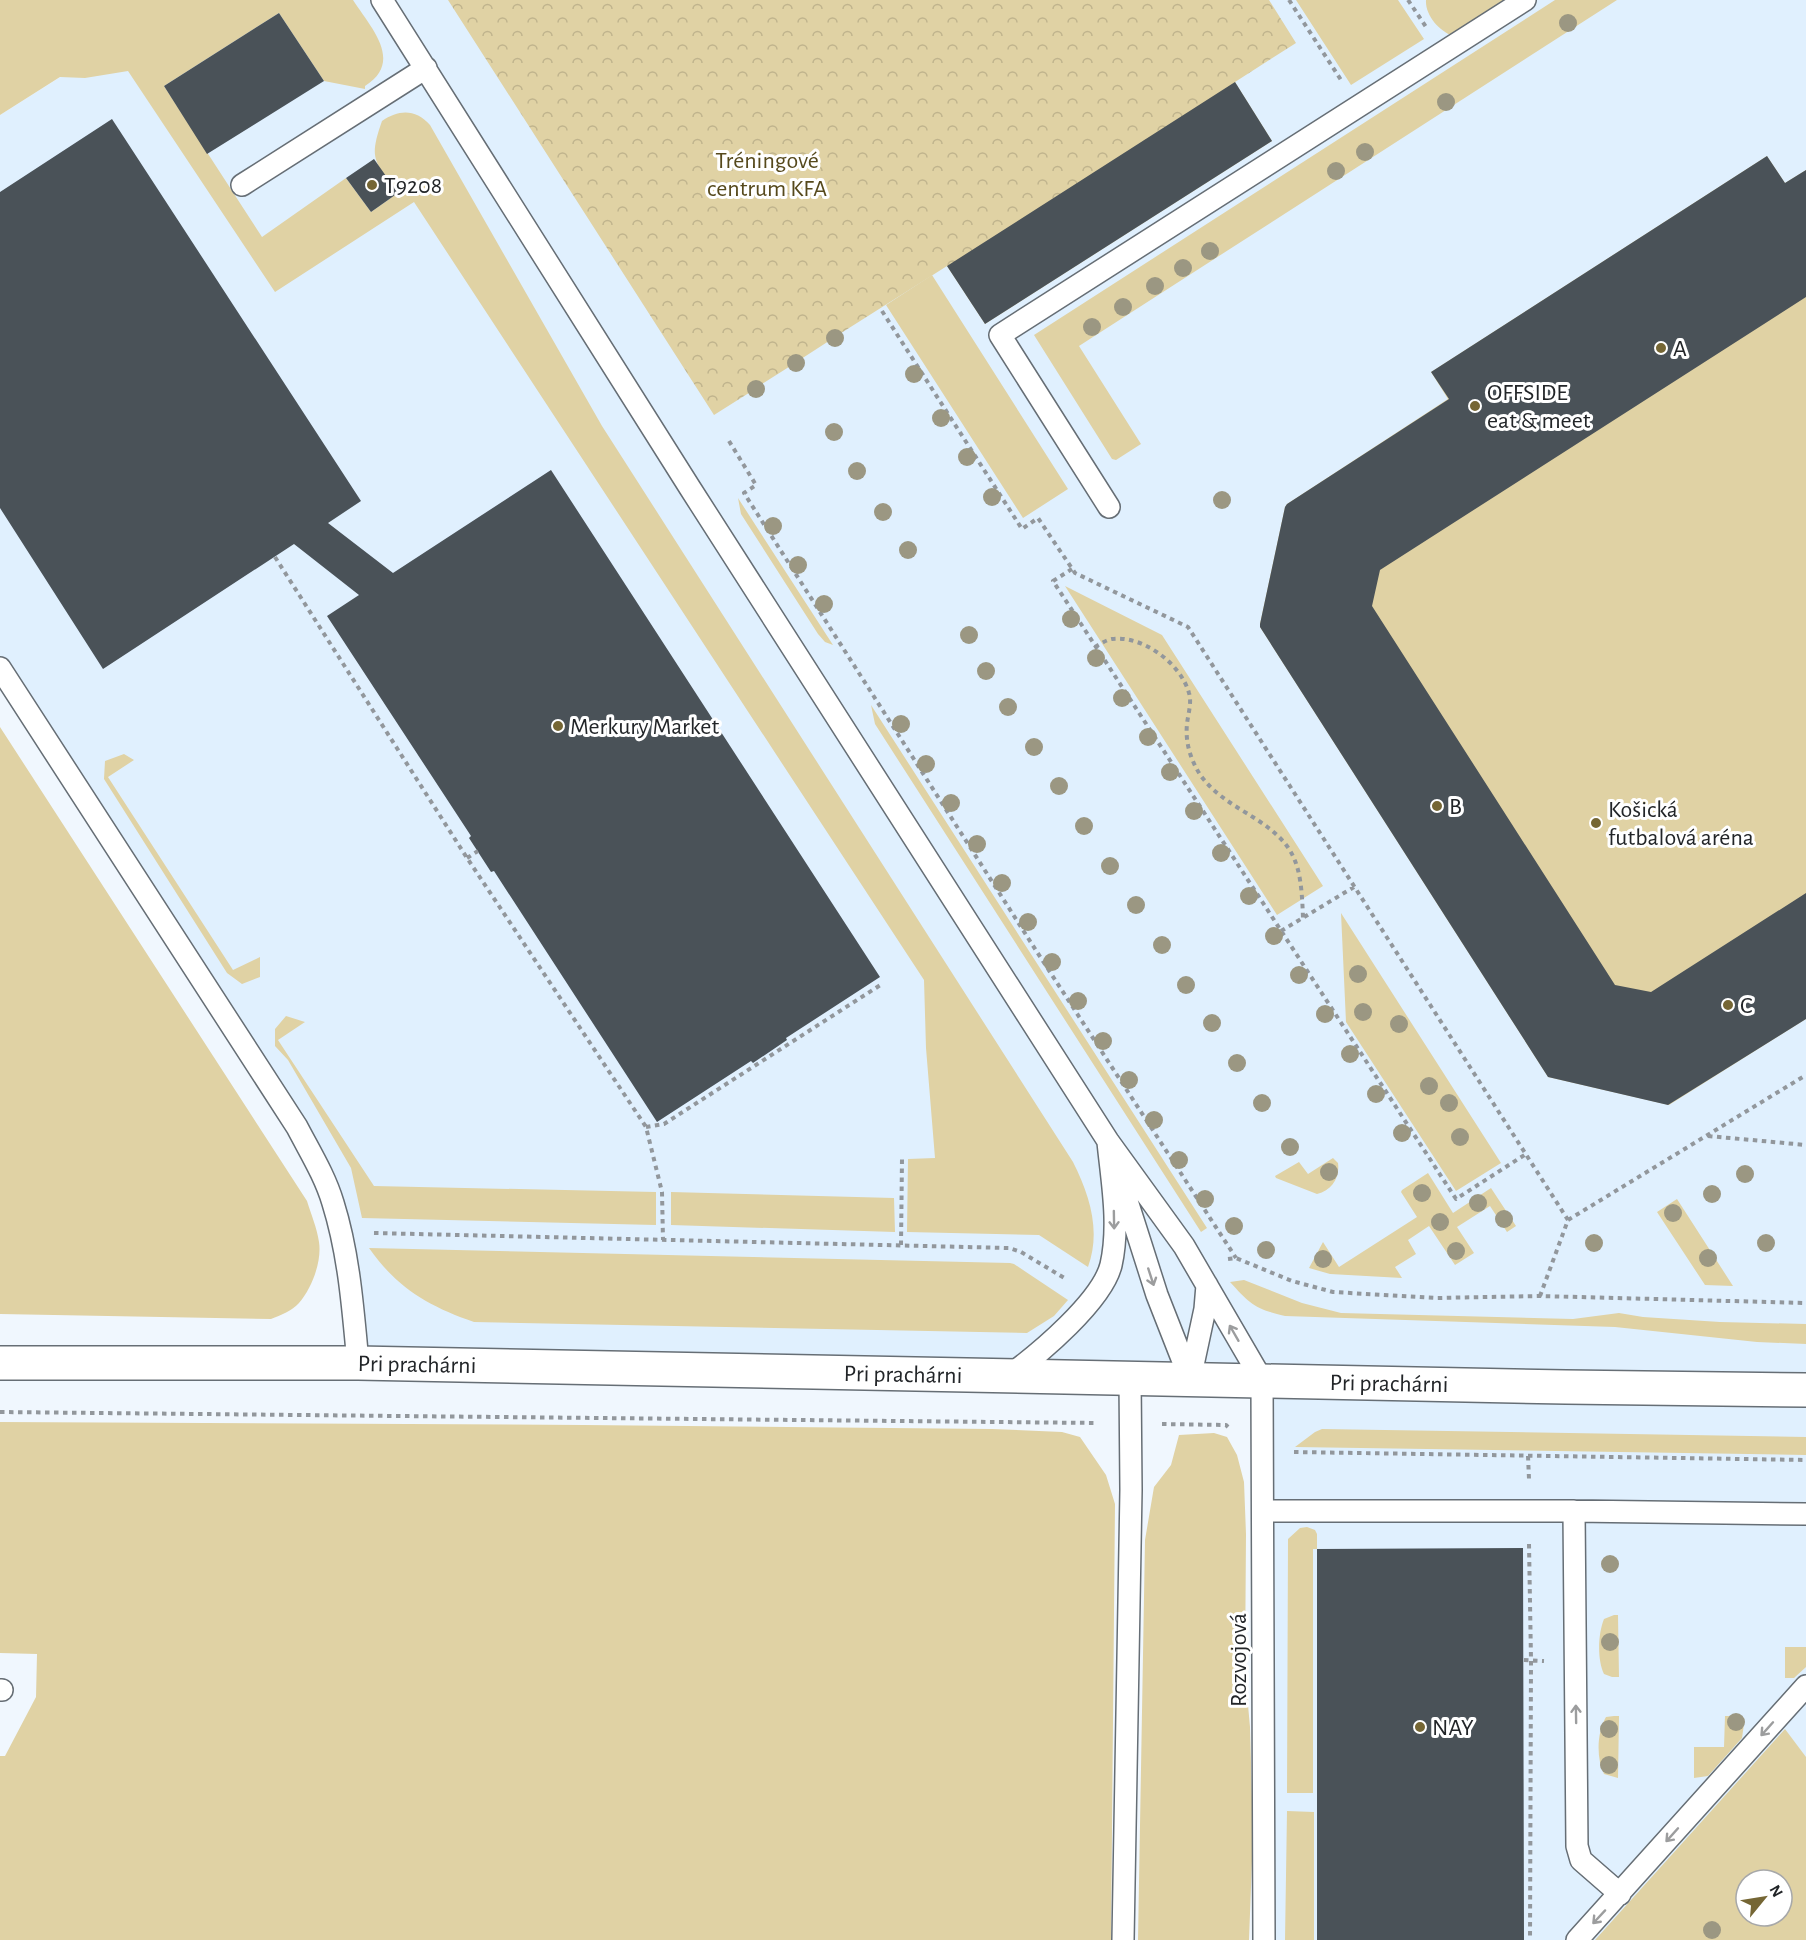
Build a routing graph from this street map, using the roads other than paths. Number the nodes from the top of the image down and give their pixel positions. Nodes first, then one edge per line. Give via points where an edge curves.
1 (382, 0) edge
2 (1525, 0) edge
3 (426, 68) junction
4 (242, 185) dead end
5 (1109, 507) dead end
6 (0, 668) edge
7 (1108, 1141) junction
8 (1202, 1278) junction
9 (0, 1362) edge
10 (358, 1363) junction
11 (1010, 1376) junction
12 (1130, 1378) junction
13 (1190, 1379) junction
14 (1262, 1380) junction
15 (1806, 1390) edge
16 (1263, 1511) junction
17 (1574, 1511) junction
18 (1806, 1514) edge
19 (1806, 1686) edge
20 (1620, 1894) junction
21 (1123, 1940) edge
22 (1264, 1940) edge
23 (1578, 1940) edge

1 - 3 lane
2 - 5 lane via 1000,335
3 - 4 lane
3 - 7 lane
6 - 10 lane via 297,1127 322,1175 340,1232
7 - 8 lane via 1177,1236
7 -> 11 lane via 1115,1241 1110,1268 1094,1296 1065,1329
7 -> 13 lane via 1157,1295
8 - 13 lane via 1205,1309
14 -> 8 lane
9 - 10 street, Pri prachárni
10 - 11 street, Pri prachárni
11 - 12 street, Pri prachárni
12 - 13 street, Pri prachárni
12 - 21 lane
13 - 14 street, Pri prachárni
14 - 15 street, Pri prachárni
14 - 16 lane, Rozvojová
16 - 17 lane
16 - 22 lane, Rozvojová
17 - 18 lane
20 -> 17 lane via 1581,1860 1577,1846
19 -> 20 lane
20 -> 23 lane

